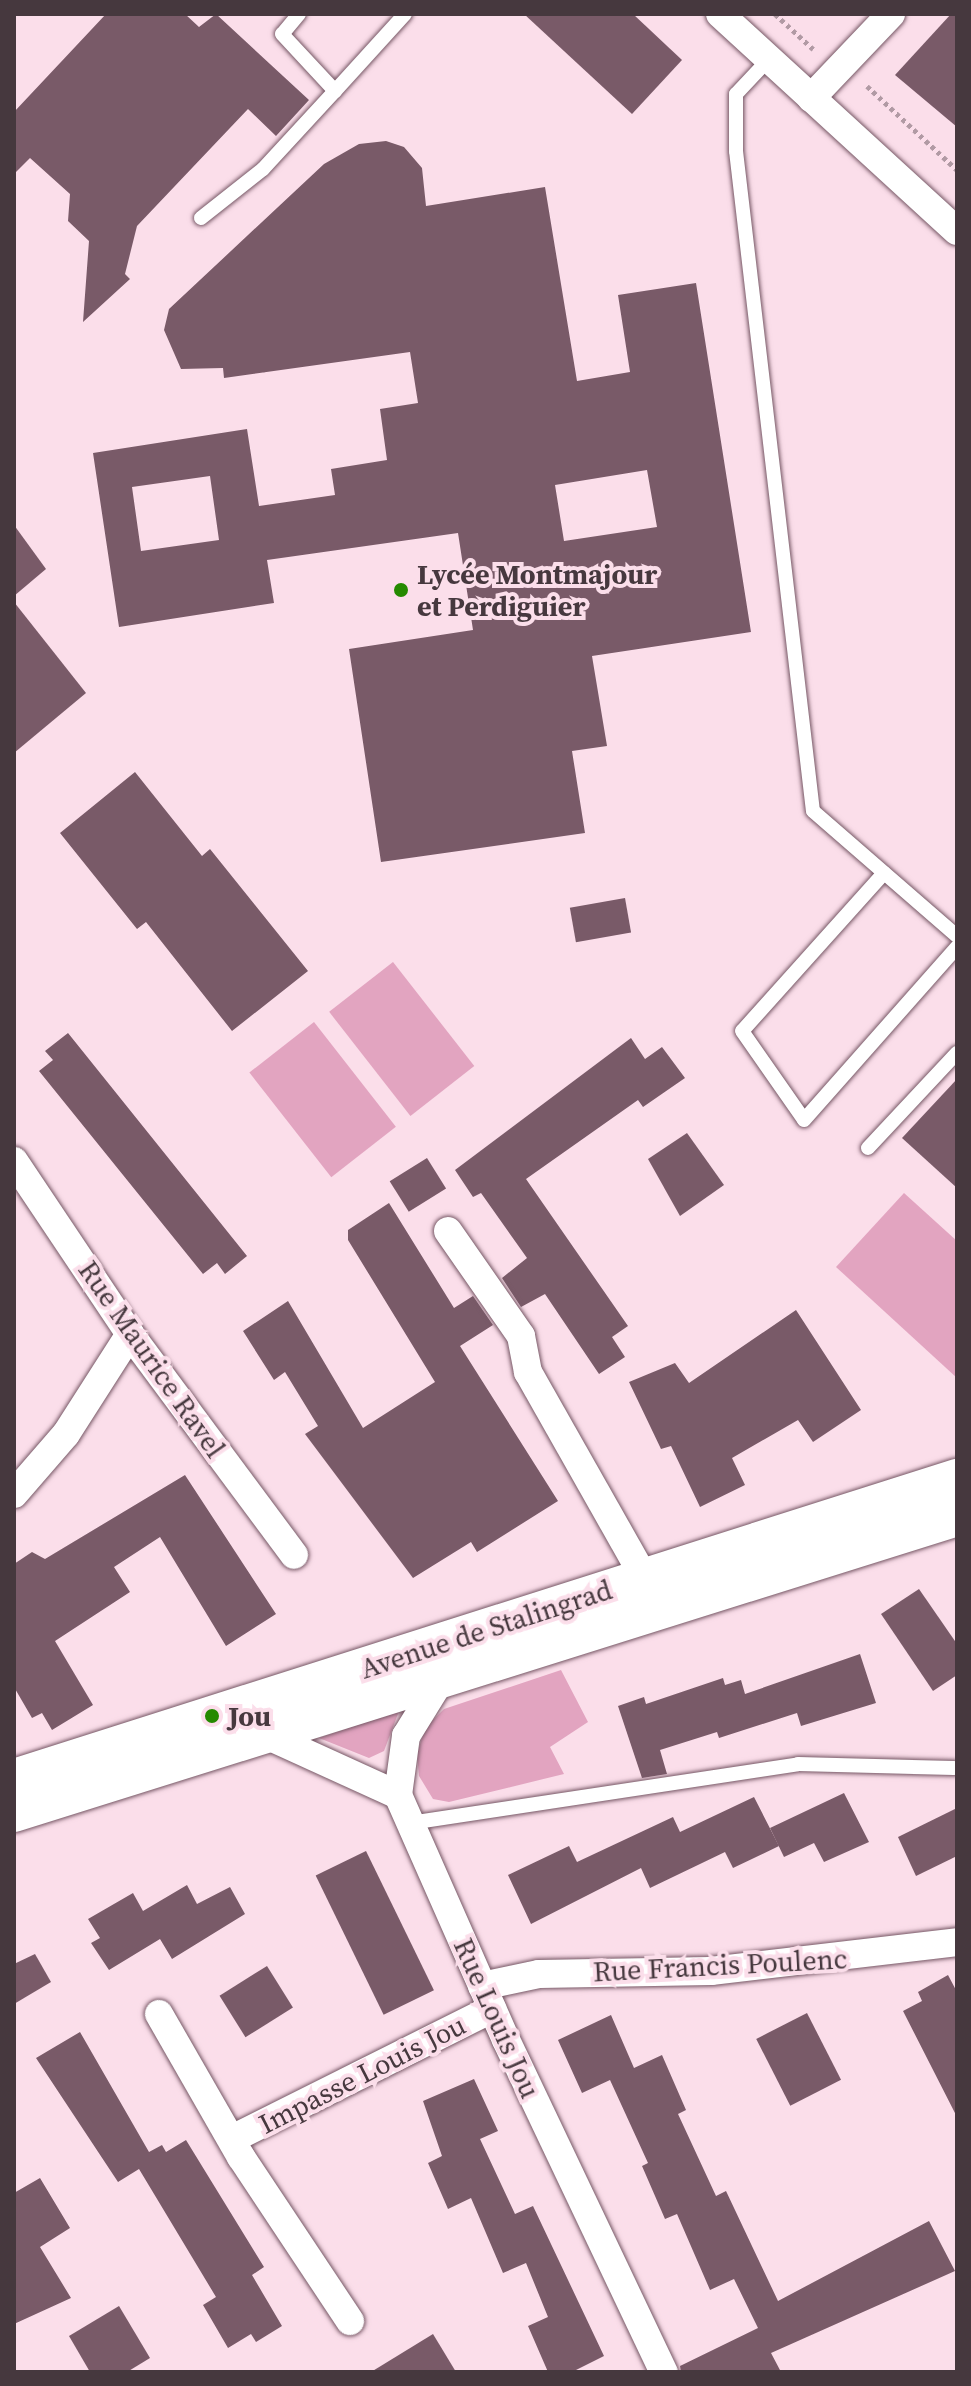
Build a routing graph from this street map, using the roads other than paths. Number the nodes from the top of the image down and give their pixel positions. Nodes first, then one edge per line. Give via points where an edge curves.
1 (299, 14) edge
2 (405, 14) edge
3 (720, 14) edge
4 (891, 14) edge
5 (769, 59) junction
6 (335, 91) junction
7 (811, 98) junction
8 (201, 218) dead end
9 (957, 231) edge
10 (884, 873) junction
11 (957, 936) edge
12 (957, 947) edge
13 (957, 1053) edge
14 (868, 1148) dead end
15 (14, 1161) edge
16 (448, 1231) dead end
17 (130, 1334) junction
18 (957, 1479) edge
19 (14, 1494) edge
20 (957, 1516) edge
21 (294, 1555) dead end
22 (645, 1579) junction
23 (686, 1601) junction
24 (619, 1622) junction
25 (436, 1662) junction
26 (259, 1719) junction
27 (954, 1768) dead end
28 (398, 1795) junction
29 (18, 1799) edge
30 (410, 1823) junction
31 (957, 1942) edge
32 (487, 1998) junction
33 (159, 2014) dead end
34 (232, 2139) junction
35 (350, 2321) dead end
36 (664, 2372) edge

1 - 6 lane via 282,34
2 - 6 lane
3 - 5 street
4 - 7 street
5 - 7 street
5 - 10 lane via 736,94 736,151 813,811
6 - 8 lane via 263,169
7 - 9 street
10 - 11 lane
10 - 12 lane via 742,1031 804,1120
13 - 14 lane
15 - 17 street, Rue Maurice Ravel
16 - 22 street via 521,1336 528,1372
17 - 19 street via 66,1434
17 - 21 street, Rue Maurice Ravel
18 - 22 main road, Avenue de Stalingrad
20 - 23 main road, Avenue de Stalingrad
22 - 23 main road
22 - 24 main road
22 - 25 main road, Avenue de Stalingrad
23 - 24 main road, Avenue de Stalingrad
24 - 25 main road, Avenue de Stalingrad
25 - 26 main road, Avenue de Stalingrad
25 - 28 street via 406,1736
26 - 28 street
26 - 29 main road, Avenue de Stalingrad
27 - 30 lane via 798,1764
28 - 30 street, Rue Louis Jou
30 - 32 street, Rue Louis Jou
31 - 32 street, Rue Francis Poulenc via 711,1971 539,1974
32 - 34 street, Impasse Louis Jou
32 - 36 street, Rue Louis Jou
33 - 34 street, Impasse Louis Jou
34 - 35 street, Impasse Louis Jou

